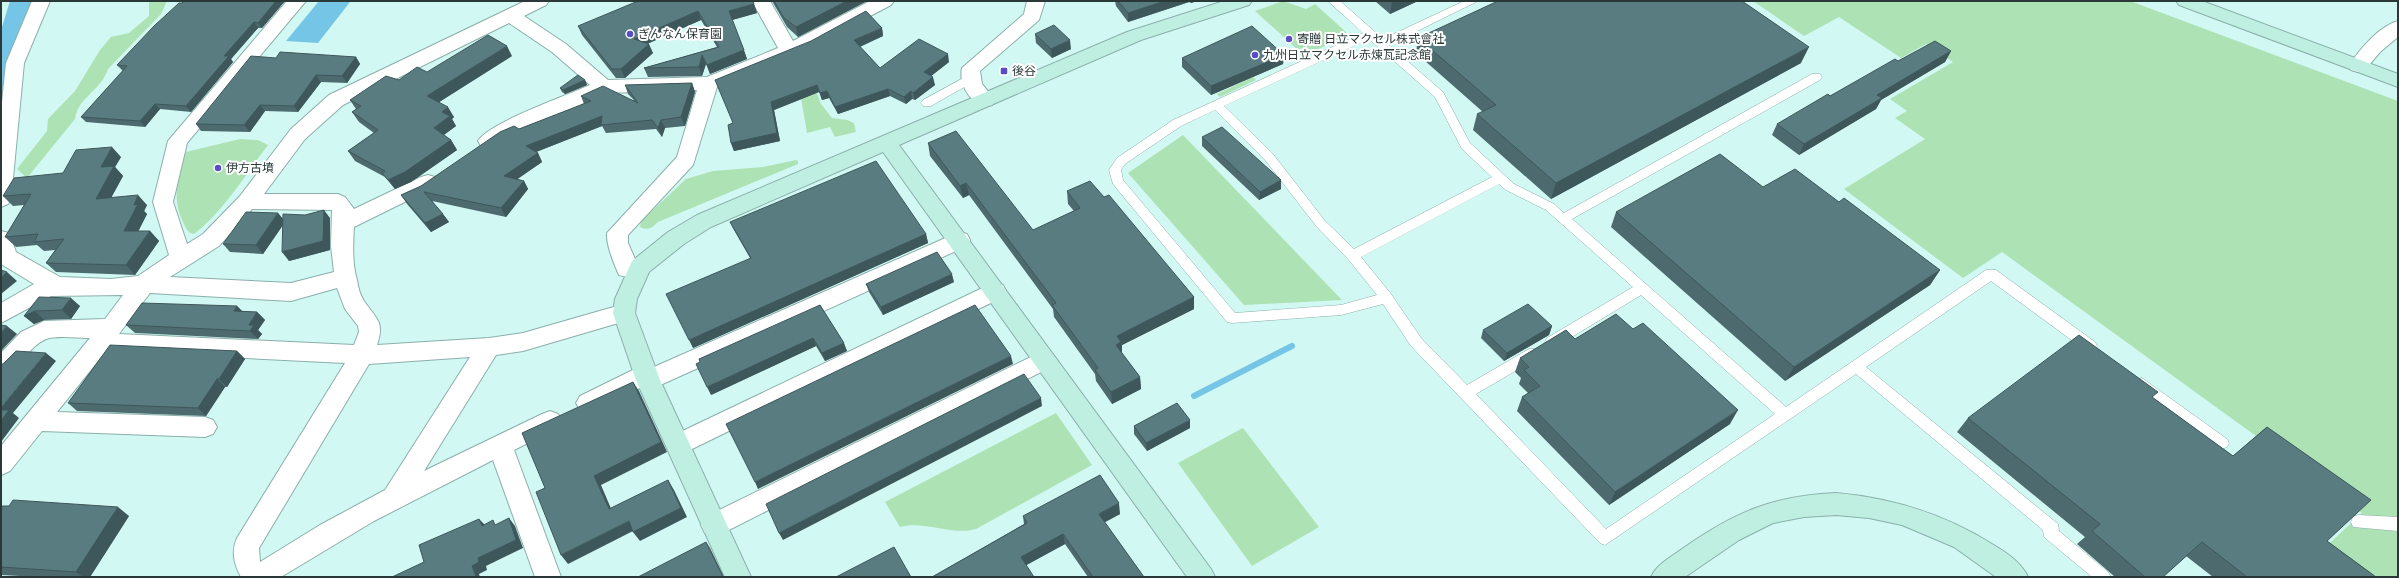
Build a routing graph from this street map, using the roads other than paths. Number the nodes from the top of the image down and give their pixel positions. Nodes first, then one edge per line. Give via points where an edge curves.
1 (41, 1) edge
2 (297, 1) edge
3 (540, 1) edge
4 (761, 1) edge
5 (885, 1) edge
6 (1036, 1) edge
7 (1243, 1) edge
8 (1333, 1) edge
9 (1473, 1) edge
10 (2184, 1) edge
11 (511, 16) junction
12 (2398, 27) edge
13 (1371, 34) junction
14 (1382, 44) junction
15 (789, 51) junction
16 (8, 64) edge
17 (2358, 66) junction
18 (1816, 78) dead end
19 (969, 79) junction
20 (2398, 81) edge
21 (709, 83) junction
22 (604, 87) junction
23 (985, 100) junction
24 (927, 103) dead end
25 (1216, 105) junction
26 (887, 143) junction
27 (469, 153) edge
28 (444, 171) edge
29 (1501, 178) junction
30 (1, 199) edge
31 (247, 201) junction
32 (1563, 219) junction
33 (343, 223) junction
34 (1, 239) edge
35 (959, 240) junction
36 (1353, 256) junction
37 (181, 258) junction
38 (640, 267) junction
39 (344, 278) junction
40 (144, 284) junction
41 (57, 286) junction
42 (1642, 288) junction
43 (995, 291) junction
44 (1386, 298) junction
45 (624, 313) junction
46 (1, 314) edge
47 (105, 335) junction
48 (489, 347) junction
49 (2100, 354) edge
50 (362, 355) junction
51 (1043, 360) junction
52 (1856, 366) junction
53 (1, 368) edge
54 (648, 377) junction
55 (2133, 377) edge
56 (1466, 393) junction
57 (1786, 414) junction
58 (35, 421) junction
59 (205, 427) dead end
60 (2222, 443) dead end
61 (679, 444) junction
62 (500, 446) junction
63 (2, 462) edge
64 (395, 496) junction
65 (2358, 522) edge
66 (2398, 524) edge
67 (714, 525) junction
68 (254, 577) edge
69 (258, 577) edge
70 (548, 577) edge
71 (738, 577) edge
72 (1202, 577) edge
73 (1664, 577) edge
74 (2015, 577) edge
75 (2103, 577) edge

1 - 16 street
2 - 37 street via 178,141 163,202
3 - 11 street
4 - 15 street
5 - 15 street
6 - 19 street via 1033,16 971,68
7 - 23 street via 1134,36
8 - 13 lane
9 - 14 lane
10 - 17 street
11 - 22 street via 559,48
11 - 31 street via 327,106 292,140
12 - 17 street via 2373,48
13 - 14 lane
13 - 25 lane
14 - 29 lane via 1439,95 1466,146
15 - 21 street
16 - 30 street via 7,157
17 - 20 street
18 - 32 lane
19 - 23 street
19 - 24 lane
21 - 22 street
21 - 38 street via 686,160 618,233 616,244 623,253 627,269
22 - 27 street via 516,125
23 - 26 street
25 - 36 lane via 1270,158 1322,224
25 - 44 lane via 1178,123 1121,160 1115,170 1116,181 1232,318 1341,310
26 - 35 street
26 - 38 street via 704,221 676,238
28 - 33 street via 418,188
29 - 32 lane via 1510,187 1550,207
29 - 36 lane
31 - 33 street via 338,202 344,209
31 - 37 street via 211,240
32 - 42 lane
33 - 39 street
34 - 41 street via 7,257
35 - 43 street
35 - 54 street
36 - 44 lane
37 - 40 street
38 - 45 street via 626,299
39 - 40 street via 291,292
39 - 50 street via 353,303 369,324 370,332
40 - 41 street via 124,289
40 - 47 street
41 - 46 street via 36,294
42 - 56 lane
42 - 57 lane
43 - 51 street
43 - 61 street
44 - 56 lane via 1416,342
45 - 48 street via 549,336
45 - 54 street
47 - 50 street
47 - 53 street via 44,330 28,338
47 - 58 street
48 - 50 street
48 - 64 street
49 - 52 lane via 1991,274
50 - 68 street via 246,546 247,563
51 - 67 street
51 - 72 street
52 - 57 lane
52 - 75 lane via 2053,529 2049,532
54 - 61 street
54 - 62 street
55 - 60 lane
56 - 57 lane via 1605,538
58 - 59 street
58 - 63 street
61 - 67 street
62 - 64 street
62 - 70 street
64 - 69 street via 300,549
65 - 66 lane
67 - 71 street
73 - 74 street via 1741,526 1772,512 1807,505 1845,504 1884,510 1924,522 1964,541 2002,565

